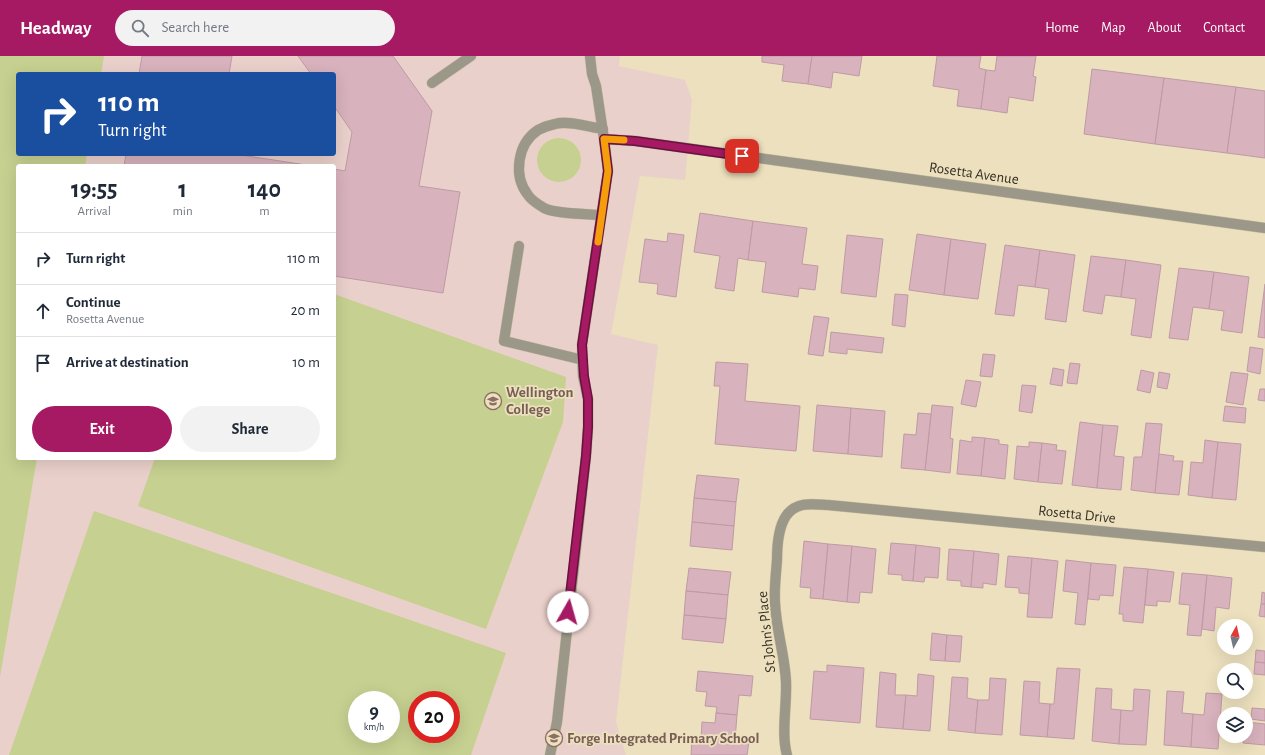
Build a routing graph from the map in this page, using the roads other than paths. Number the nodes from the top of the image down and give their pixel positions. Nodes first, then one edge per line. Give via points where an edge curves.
1 (470, 56) edge
2 (590, 56) edge
3 (432, 83) dead end
4 (604, 134) junction
5 (602, 215) junction
6 (1265, 228) edge
7 (519, 246) dead end
8 (583, 360) junction
9 (886, 510) joint
10 (1265, 547) edge
11 (550, 755) edge
12 (787, 755) edge

1 - 3 street
2 - 4 street
4 - 5 street via 608,171
4 - 5 street via 572,123 556,123 538,130 526,141 520,154 518,170 520,182 528,196 546,209
4 - 6 street, Rosetta Avenue via 635,141
5 - 8 street via 582,345
7 - 8 street via 504,341
8 - 11 street via 588,399 586,456 557,722
9 - 10 street, Rosetta Drive
9 - 12 street, St John's Place via 806,504 795,508 786,516 780,531 777,552 775,603 786,681

